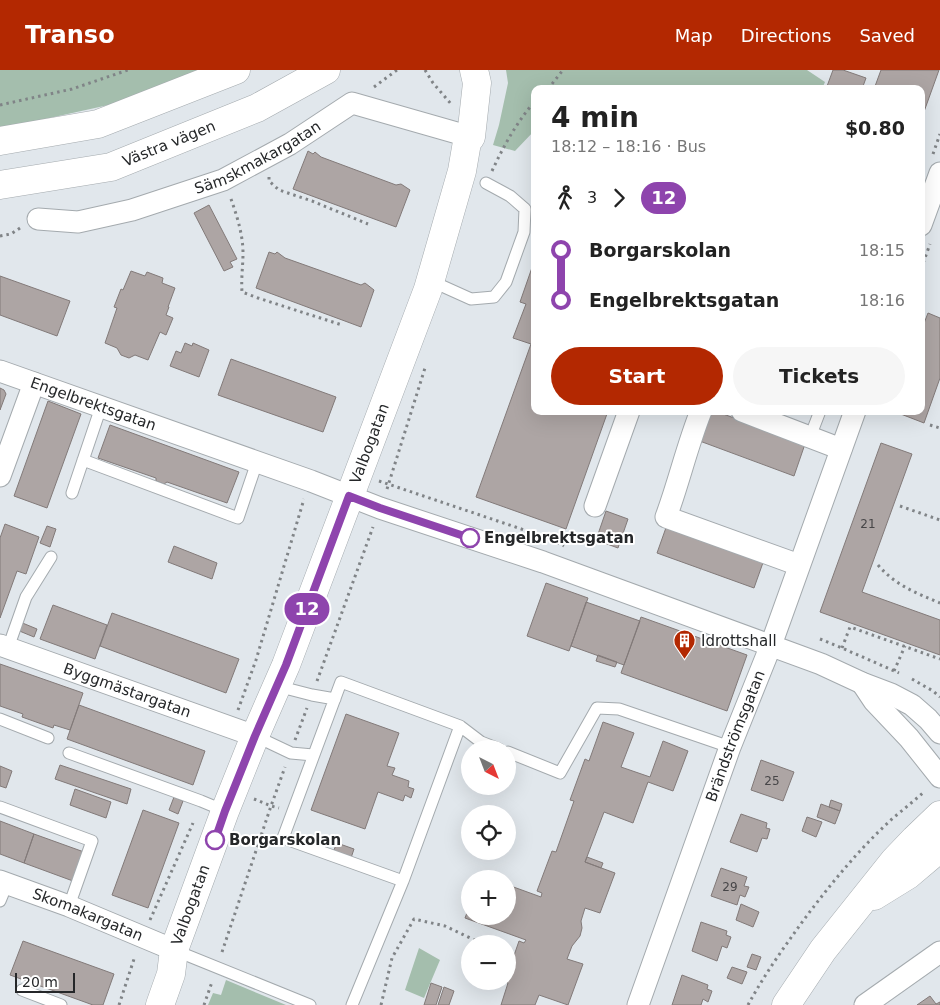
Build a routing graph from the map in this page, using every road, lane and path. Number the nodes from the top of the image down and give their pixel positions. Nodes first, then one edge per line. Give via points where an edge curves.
1 (128, 70) edge
2 (236, 70) edge
3 (326, 70) edge
4 (425, 70) edge
5 (474, 70) edge
6 (564, 70) edge
7 (551, 85) edge
8 (0, 106) edge
9 (531, 106) edge
10 (472, 128) junction
11 (0, 141) edge
12 (504, 146) dead end
13 (940, 173) edge
14 (269, 174) dead end
15 (223, 180) junction
16 (486, 183) dead end
17 (0, 184) edge
18 (925, 215) edge
19 (38, 219) dead end
20 (368, 224) dead end
21 (431, 281) junction
22 (342, 325) dead end
23 (0, 371) edge
24 (34, 383) junction
25 (101, 407) junction
26 (629, 415) edge
27 (699, 415) edge
28 (752, 415) edge
29 (818, 415) edge
30 (854, 415) edge
31 (930, 425) dead end
32 (940, 428) edge
33 (810, 437) junction
34 (841, 449) junction
35 (83, 460) junction
36 (257, 462) junction
37 (0, 476) edge
38 (72, 493) dead end
39 (349, 496) junction
40 (595, 506) dead end
41 (900, 506) dead end
42 (940, 520) edge
43 (50, 557) dead end
44 (799, 565) junction
45 (878, 565) dead end
46 (940, 603) edge
47 (817, 638) dead end
48 (770, 645) junction
49 (905, 646) junction
50 (4, 647) edge
51 (842, 648) junction
52 (940, 659) edge
53 (894, 671) junction
54 (903, 675) dead end
55 (912, 680) dead end
56 (862, 683) junction
57 (277, 686) junction
58 (940, 697) edge
59 (334, 700) junction
60 (0, 719) edge
61 (936, 719) edge
62 (460, 726) junction
63 (255, 736) junction
64 (48, 738) dead end
65 (478, 740) edge
66 (730, 747) junction
67 (69, 753) dead end
68 (516, 755) edge
69 (313, 756) junction
70 (934, 783) edge
71 (229, 801) junction
72 (0, 807) edge
73 (293, 811) junction
74 (940, 815) edge
75 (940, 848) edge
76 (404, 881) junction
77 (2, 888) edge
78 (69, 906) junction
79 (858, 906) junction
80 (464, 935) edge
81 (174, 950) junction
82 (940, 952) edge
83 (22, 990) dead end
84 (61, 1005) edge
85 (160, 1005) edge
86 (310, 1005) edge
87 (352, 1005) edge
88 (381, 1005) edge
89 (638, 1005) edge
90 (748, 1005) edge
91 (786, 1005) edge
92 (865, 1005) edge

1 - 8 path via 72,89
2 - 11 street via 98,124
3 - 17 street, Västra vägen via 257,108 111,167
4 - 10 path
5 - 10 street, Valbogatan via 477,83
6 - 7 path
9 - 12 path
10 - 15 street, Sämskmakargatan via 352,103 290,144
10 - 21 street, Valbogatan
13 - 18 street
14 - 20 path via 269,181 279,190
15 - 19 street, Sämskmakargatan via 132,210 78,222
15 - 22 path via 237,216 243,250 242,292
16 - 21 lane via 525,209 524,232 506,282 494,297 471,299
21 - 39 street, Valbogatan
23 - 24 street, Engelbrektsgatan
24 - 25 street, Engelbrektsgatan
24 - 37 street
25 - 35 lane
25 - 36 street, Engelbrektsgatan
26 - 40 street
27 - 44 street via 666,517
28 - 33 street
29 - 33 lane
30 - 34 street, Brändströmsgatan
31 - 32 path
33 - 34 street
34 - 44 street, Brändströmsgatan
35 - 36 lane via 238,518
35 - 38 lane
36 - 39 street, Engelbrektsgatan
39 - 48 street, Engelbrektsgatan via 543,562
39 - 57 street, Valbogatan
41 - 42 path
43 - 50 lane via 26,596
44 - 48 street, Brändströmsgatan
45 - 46 path via 900,585
47 - 51 path
48 - 56 street, Engelbrektsgatan
48 - 66 street, Brändströmsgatan
49 - 51 path via 850,627
49 - 52 path
49 - 53 path
50 - 63 street, Byggmästargatan
51 - 53 path
53 - 54 path
55 - 58 path
56 - 61 street, Engelbrektsgatan via 891,694
56 - 70 street via 874,701 909,738
57 - 59 lane
57 - 63 street, Valbogatan
59 - 62 lane via 341,682
59 - 69 lane
60 - 64 lane
62 - 65 lane
62 - 76 lane
63 - 69 lane via 291,752
63 - 71 street, Valbogatan
66 - 68 lane via 619,709 597,708 560,772
66 - 89 street, Brändströmsgatan
67 - 71 lane via 201,801
69 - 73 lane
70 - 90 path via 892,819 833,882 786,944
71 - 73 path
71 - 81 street, Valbogatan
72 - 78 lane via 92,841
73 - 76 lane via 283,838
74 - 79 street via 894,861
75 - 79 street via 908,876
76 - 87 lane
77 - 78 street, Skomakargatan
78 - 81 street, Skomakargatan
79 - 91 street
80 - 88 path via 446,926 414,919 392,958
81 - 85 street, Valbogatan via 171,974
81 - 86 lane
82 - 92 street
83 - 84 lane

